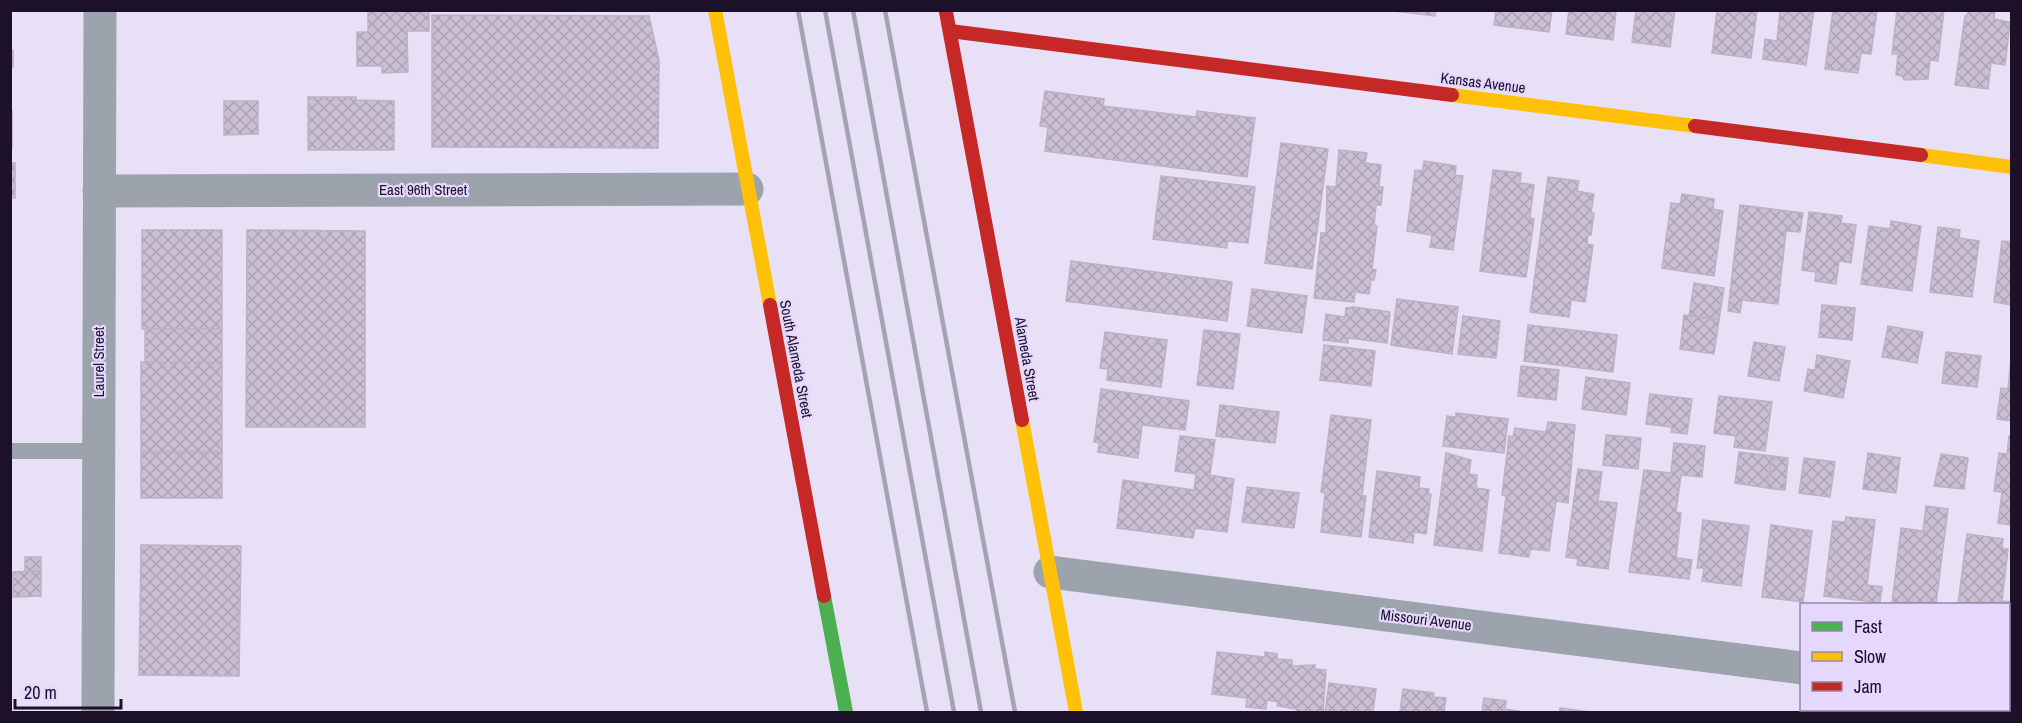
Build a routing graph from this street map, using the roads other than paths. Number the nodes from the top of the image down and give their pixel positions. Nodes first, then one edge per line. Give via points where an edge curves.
1 (100, 10) edge
2 (715, 10) edge
3 (946, 10) edge
4 (950, 31) junction
5 (2012, 167) edge
6 (747, 189) junction
7 (99, 190) junction
8 (10, 451) edge
9 (99, 451) junction
10 (1050, 572) junction
11 (1800, 668) edge
12 (98, 712) edge
13 (846, 712) edge
14 (1076, 712) edge

1 - 7 street, Laurel Street
2 - 6 street, South Alameda Street
3 - 4 street, Alameda Street
4 - 5 street, Kansas Avenue
4 - 10 street, Alameda Street
6 - 7 street, East 96th Street
6 - 13 street, South Alameda Street
7 - 9 street, Laurel Street
8 - 9 lane
9 - 12 street, Laurel Street
10 - 11 street, Missouri Avenue
10 - 14 street, Alameda Street

